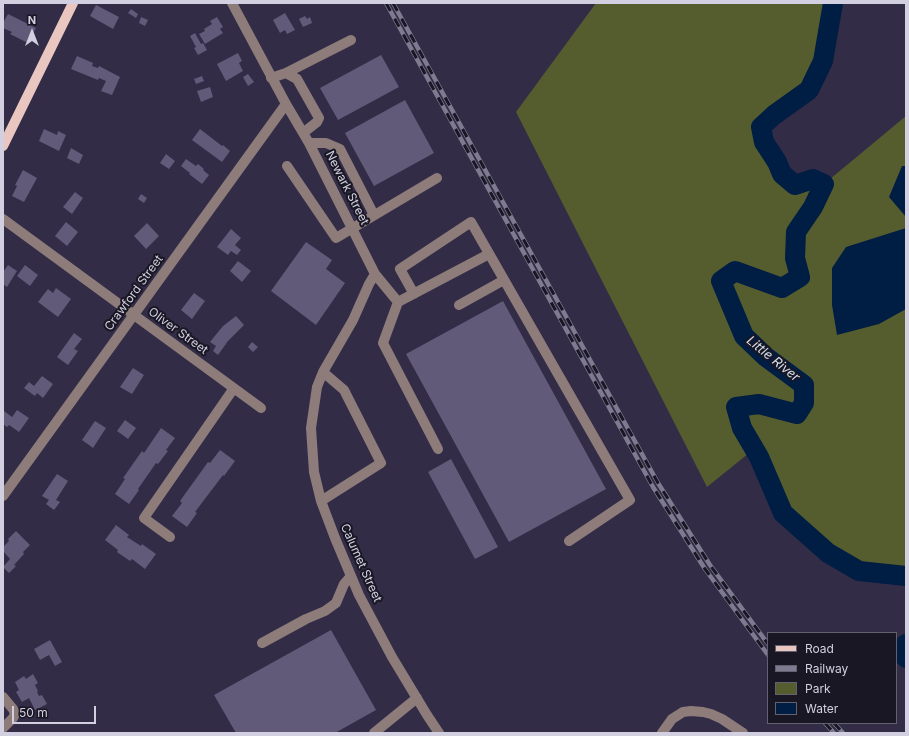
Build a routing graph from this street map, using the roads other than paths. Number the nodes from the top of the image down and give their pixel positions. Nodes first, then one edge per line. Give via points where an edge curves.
1 (73, 3) edge
2 (232, 3) edge
3 (351, 40) dead end
4 (286, 73) junction
5 (272, 78) junction
6 (286, 104) junction
7 (303, 133) junction
8 (309, 143) junction
9 (3, 146) edge
10 (287, 166) dead end
11 (437, 178) dead end
12 (374, 215) junction
13 (3, 219) edge
14 (353, 228) junction
15 (489, 254) junction
16 (375, 274) junction
17 (504, 280) junction
18 (414, 294) junction
19 (398, 302) junction
20 (459, 305) dead end
21 (134, 315) junction
22 (323, 372) junction
23 (234, 388) junction
24 (260, 408) dead end
25 (438, 449) dead end
26 (3, 496) edge
27 (321, 501) junction
28 (170, 537) dead end
29 (569, 541) dead end
30 (351, 576) junction
31 (262, 643) dead end
32 (3, 697) edge
33 (417, 698) junction
34 (3, 728) edge
35 (381, 731) edge
36 (439, 733) edge
37 (662, 733) edge
38 (743, 733) edge

1 - 9 main road
2 - 5 street, Newark Street
3 - 4 street
4 - 5 street
4 - 7 street via 297,79 319,118 318,122
5 - 6 street, Newark Street
6 - 7 street, Newark Street
6 - 21 street, Crawford Street
7 - 8 street, Newark Street
8 - 12 street via 326,143 340,149
8 - 14 street, Newark Street
10 - 14 street via 336,238
11 - 12 street
12 - 14 street
13 - 21 street, Oliver Street
14 - 16 street, Newark Street
15 - 17 street
15 - 18 street
15 - 18 street via 471,222 400,269
16 - 19 street, Newark Street
16 - 22 street via 353,320
17 - 20 street
17 - 29 street via 630,500
18 - 19 street
19 - 25 street via 382,343
21 - 23 street, Oliver Street
21 - 26 street, Crawford Street
22 - 27 street, Calumet Street via 317,387 311,428 314,472
22 - 27 street via 344,390 381,463
23 - 24 street, Oliver Street
23 - 28 street via 144,518
27 - 30 street, Calumet Street
30 - 31 street via 344,584 336,603
30 - 33 street, Calumet Street via 388,650
32 - 34 street via 14,709 15,714
33 - 35 street
33 - 36 street, Calumet Street
37 - 38 street via 672,719 683,712 691,711 711,714

